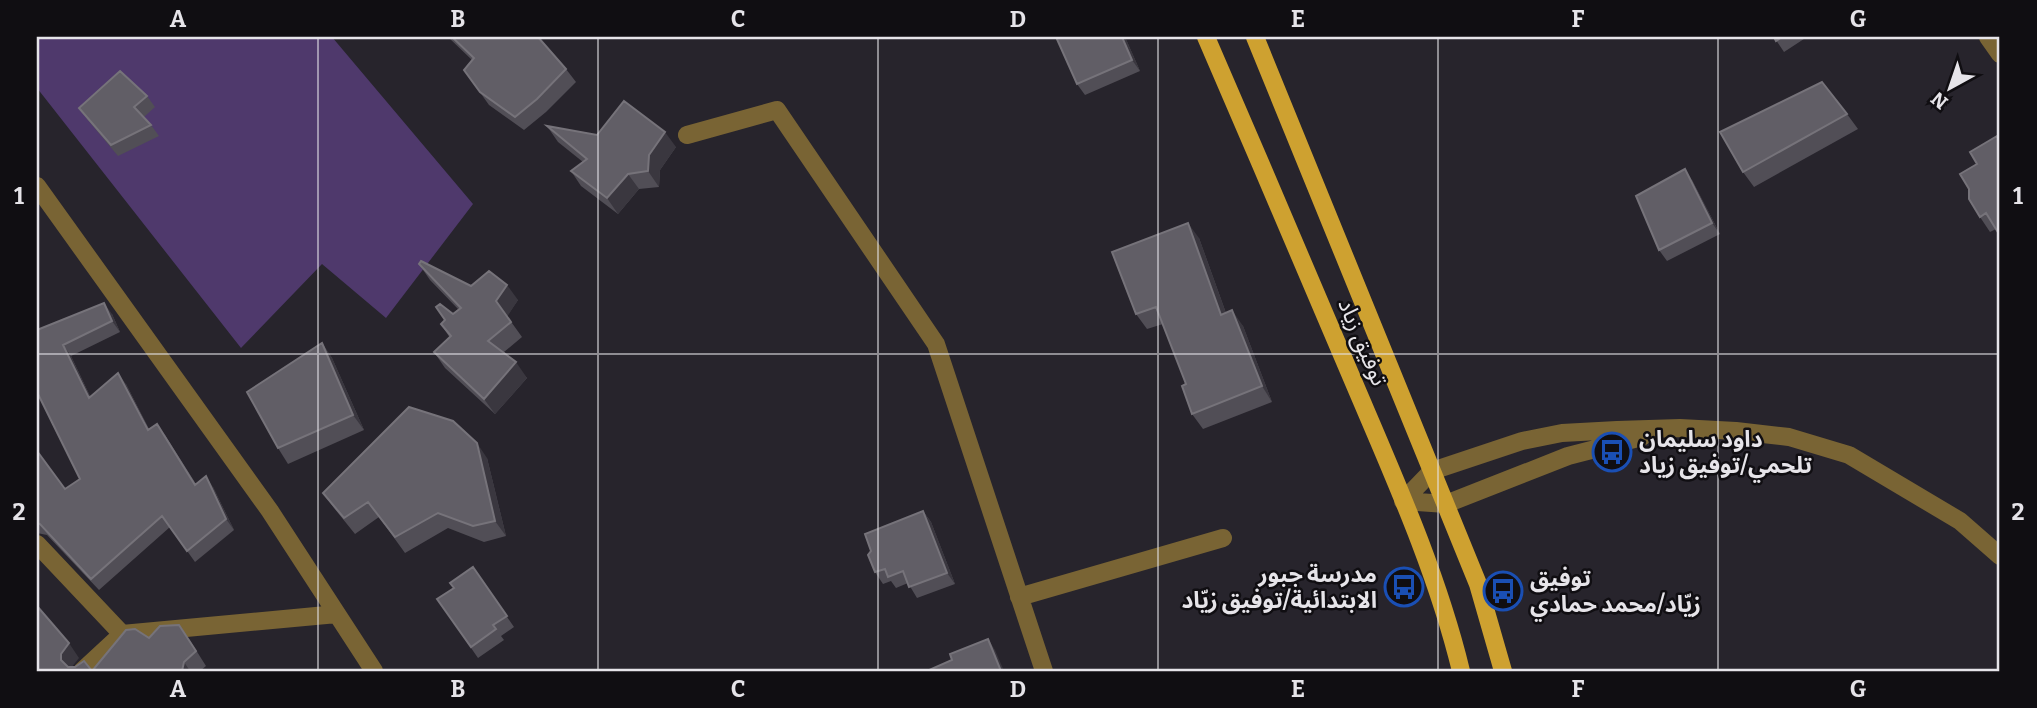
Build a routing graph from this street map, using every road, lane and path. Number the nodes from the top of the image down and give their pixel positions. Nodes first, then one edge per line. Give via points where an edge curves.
1 (1206, 37) edge
2 (1255, 37) edge
3 (1988, 37) edge
4 (2000, 54) edge
5 (687, 135) dead end
6 (37, 186) edge
7 (1680, 428) junction
8 (1432, 471) junction
9 (1403, 501) junction
10 (1446, 504) junction
11 (1223, 538) dead end
12 (37, 544) edge
13 (2000, 556) edge
14 (1019, 597) junction
15 (337, 614) junction
16 (122, 634) junction
17 (82, 671) edge
18 (374, 671) edge
19 (1044, 671) edge
20 (1461, 671) edge
21 (1503, 671) edge

1 - 9 main road, توفيق زياد
2 - 8 main road, توفيق زياد
3 - 4 street
5 - 14 street via 778,110 936,344
6 - 15 street via 270,511
7 - 8 street via 1562,433 1522,441
7 - 10 street via 1568,456
7 - 13 street via 1789,437 1849,454 1961,521
8 - 9 street
8 - 10 main road, توفيق زياد
9 - 10 street
9 - 20 main road, توفيق زياد
10 - 21 main road, توفيق زياد via 1478,584
11 - 14 street
12 - 16 street
14 - 19 street
15 - 16 street
15 - 18 street
16 - 17 street

